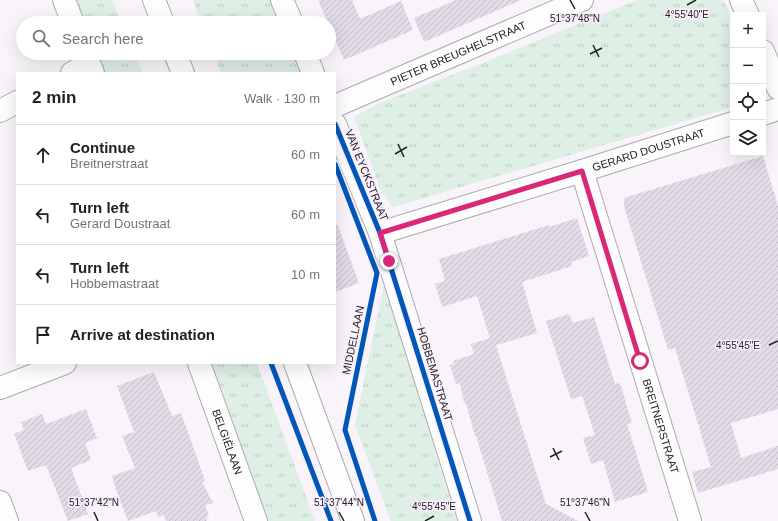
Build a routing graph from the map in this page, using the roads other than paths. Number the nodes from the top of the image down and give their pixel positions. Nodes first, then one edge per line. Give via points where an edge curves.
1 (64, 0) edge
2 (154, 0) edge
3 (282, 0) edge
4 (582, 0) edge
5 (741, 0) edge
6 (747, 12) edge
7 (70, 16) edge
8 (160, 16) edge
9 (289, 16) edge
10 (769, 52) edge
11 (178, 60) edge
12 (308, 60) edge
13 (183, 72) edge
14 (313, 72) edge
15 (778, 88) edge
16 (16, 103) edge
17 (336, 106) edge
18 (778, 109) edge
19 (0, 111) edge
20 (766, 113) edge
21 (730, 124) edge
22 (336, 126) edge
23 (582, 171) junction
24 (380, 233) junction
25 (62, 364) edge
26 (200, 364) edge
27 (295, 364) edge
28 (0, 388) edge
29 (0, 502) edge
30 (7, 521) edge
31 (256, 521) edge
32 (353, 521) edge
33 (470, 521) edge
34 (690, 521) edge

1 - 7 street
2 - 8 street
3 - 9 street
4 - 17 street, PIETER BREUGHELSTRAAT
5 - 6 street
10 - 15 street
11 - 13 street
12 - 14 street
16 - 19 street
18 - 20 street
21 - 23 street, GERARD DOUSTRAAT
22 - 24 street, VAN EYCKSTRAAT
23 - 24 street, GERARD DOUSTRAAT
23 - 34 street, BREITNERSTRAAT
24 - 33 street, HOBBEMASTRAAT
25 - 28 street
26 - 31 street, BELGIËLAAN
27 - 32 street
29 - 30 street

